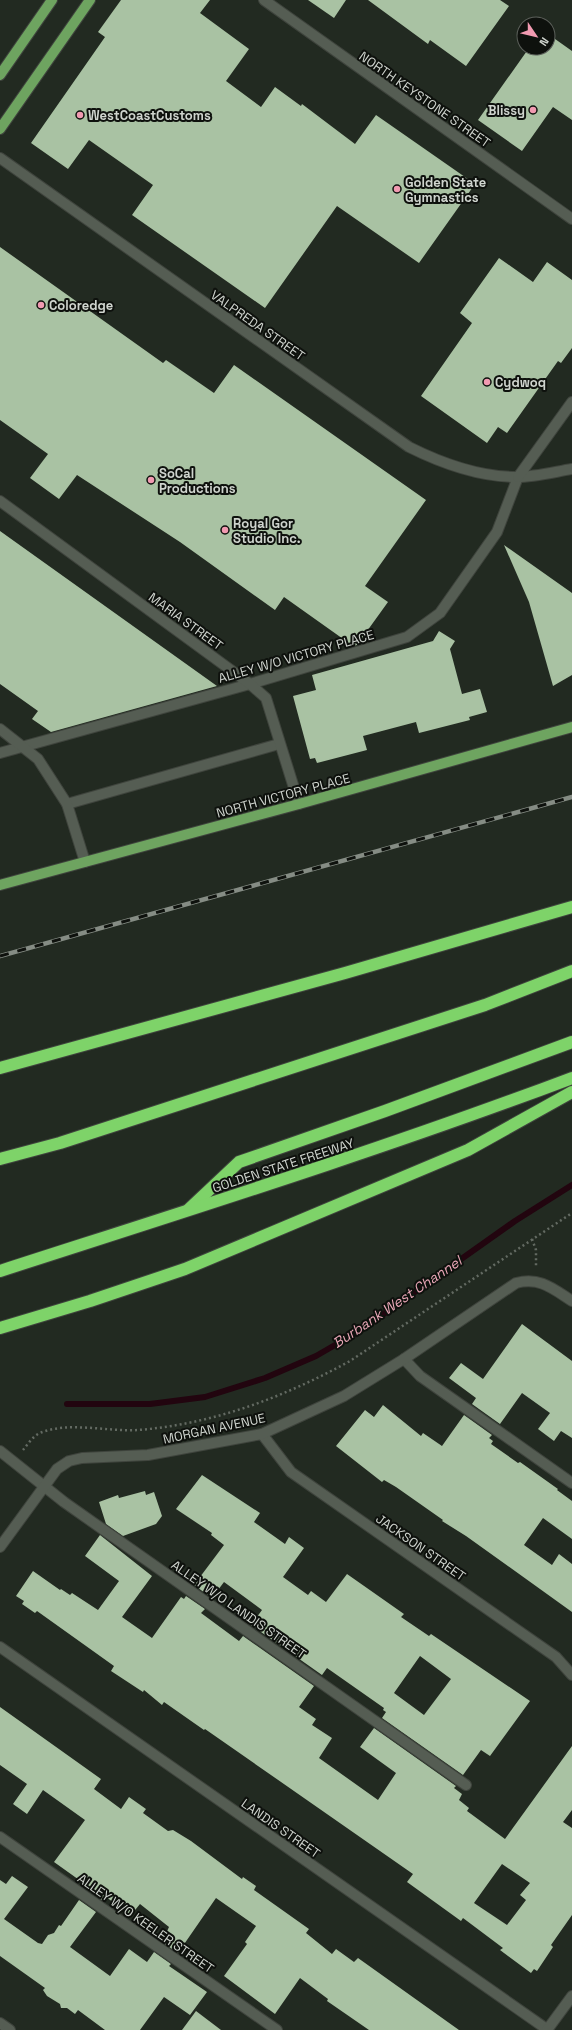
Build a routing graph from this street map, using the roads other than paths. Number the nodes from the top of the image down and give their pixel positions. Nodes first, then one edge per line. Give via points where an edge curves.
1 (52, 0) edge
2 (90, 0) edge
3 (264, 0) edge
4 (0, 75) edge
5 (0, 129) edge
6 (0, 158) edge
7 (572, 219) edge
8 (572, 402) edge
9 (572, 469) edge
10 (518, 477) junction
11 (0, 501) edge
12 (250, 684) junction
13 (572, 727) edge
14 (0, 729) edge
15 (279, 744) junction
16 (25, 747) junction
17 (0, 753) edge
18 (68, 804) junction
19 (299, 804) junction
20 (84, 862) junction
21 (0, 885) edge
22 (572, 907) edge
23 (572, 971) edge
24 (572, 1042) edge
25 (0, 1068) edge
26 (572, 1078) edge
27 (572, 1092) edge
28 (0, 1159) edge
29 (186, 1211) junction
30 (0, 1271) edge
31 (572, 1301) edge
32 (0, 1328) edge
33 (404, 1359) junction
34 (262, 1434) junction
35 (0, 1451) edge
36 (572, 1483) edge
37 (44, 1485) junction
38 (0, 1547) edge
39 (0, 1647) edge
40 (572, 1675) edge
41 (466, 1785) dead end
42 (0, 1837) edge
43 (572, 1996) edge
44 (0, 2023) edge
45 (10, 2030) edge
46 (277, 2030) edge
47 (548, 2030) edge

1 - 4 main road
2 - 5 main road
3 - 7 street, NORTH KEYSTONE STREET
6 - 10 street, VALPREDA STREET via 409,447 451,464 496,475
8 - 10 street, ALLEY W/O VICTORY PLACE
9 - 10 street, VALPREDA STREET
10 - 12 street, ALLEY W/O VICTORY PLACE via 497,532 440,613 407,637
11 - 12 street, MARIA STREET
12 - 15 street, MARIA STREET via 266,698
12 - 16 street, ALLEY W/O VICTORY PLACE
13 - 19 main road, NORTH VICTORY PLACE
14 - 16 street
15 - 18 street
15 - 19 street, MARIA STREET
16 - 17 street, ALLEY W/O VICTORY PLACE
16 - 18 street via 38,759
18 - 20 street
19 - 20 main road, NORTH VICTORY PLACE
20 - 21 main road, NORTH VICTORY PLACE
22 - 25 highway
23 - 28 highway via 418,1027 60,1143
24 - 29 highway via 239,1162
26 - 29 highway, GOLDEN STATE FREEWAY via 475,1115
27 - 32 highway via 468,1150 185,1269
29 - 30 highway, GOLDEN STATE FREEWAY
31 - 33 street, MORGAN AVENUE via 536,1281 516,1283
33 - 34 street, MORGAN AVENUE via 344,1396
33 - 36 street via 420,1376
34 - 37 street, MORGAN AVENUE via 148,1455 82,1458 69,1461 57,1469
34 - 40 street, JACKSON STREET via 291,1472 556,1657
35 - 37 street, ALLEY W/O LANDIS STREET
37 - 38 street, MORGAN AVENUE
37 - 41 street, ALLEY W/O LANDIS STREET via 64,1502
39 - 47 street, LANDIS STREET
42 - 46 street, ALLEY W/O KEELER STREET
43 - 47 street
44 - 45 street

